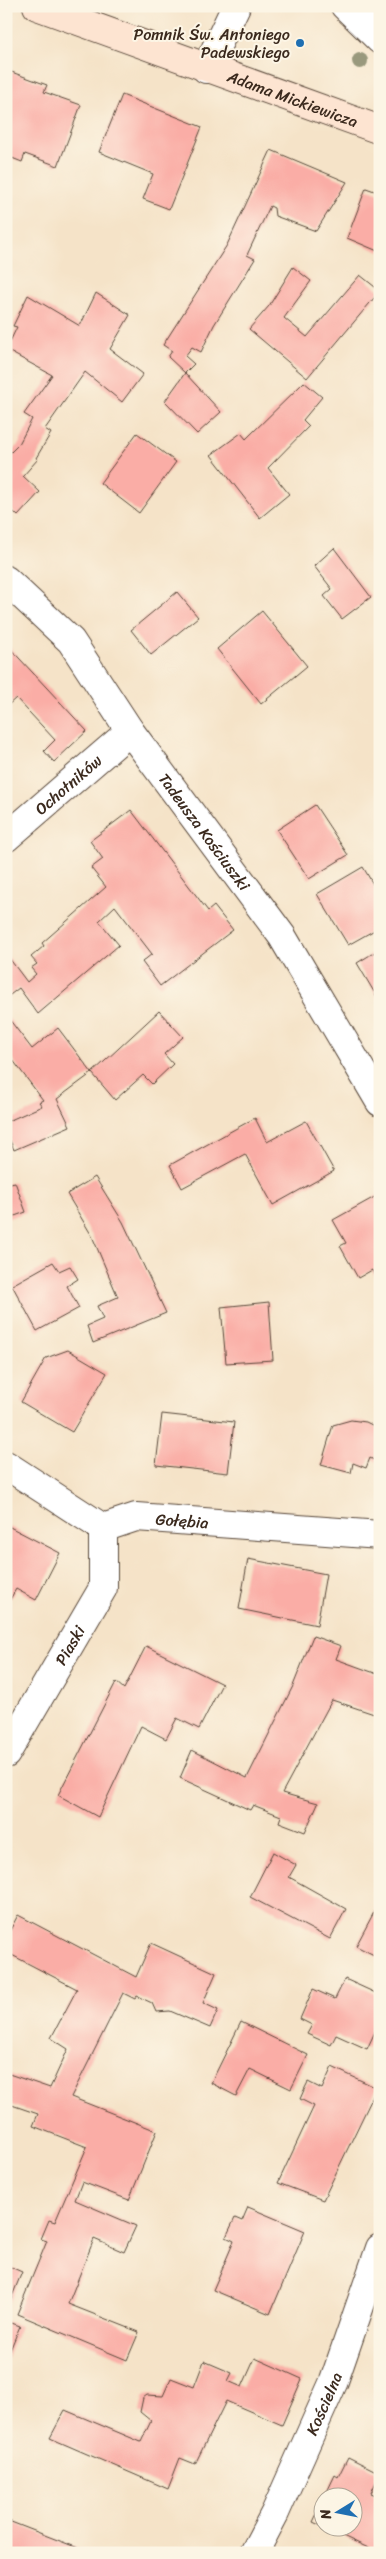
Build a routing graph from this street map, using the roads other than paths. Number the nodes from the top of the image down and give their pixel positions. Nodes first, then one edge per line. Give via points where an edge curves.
1 (37, 6) edge
2 (236, 6) edge
3 (344, 6) edge
4 (380, 40) edge
5 (206, 69) junction
6 (380, 130) edge
7 (6, 580) edge
8 (130, 730) junction
9 (6, 838) edge
10 (380, 1102) edge
11 (6, 1465) edge
12 (103, 1528) junction
13 (380, 1536) edge
14 (6, 1754) edge
15 (380, 2248) edge
16 (254, 2553) edge

1 - 5 main road, Adama Mickiewicza
2 - 5 street
3 - 4 street
5 - 6 main road, Adama Mickiewicza
7 - 8 street, Tadeusza Kościuszki via 70,640
8 - 9 street, Ochotników
8 - 10 street, Tadeusza Kościuszki via 282,936
11 - 12 street
12 - 13 street, Gołębia via 136,1517
12 - 14 street, Piaski via 103,1588
15 - 16 street, Kościelna via 334,2381

